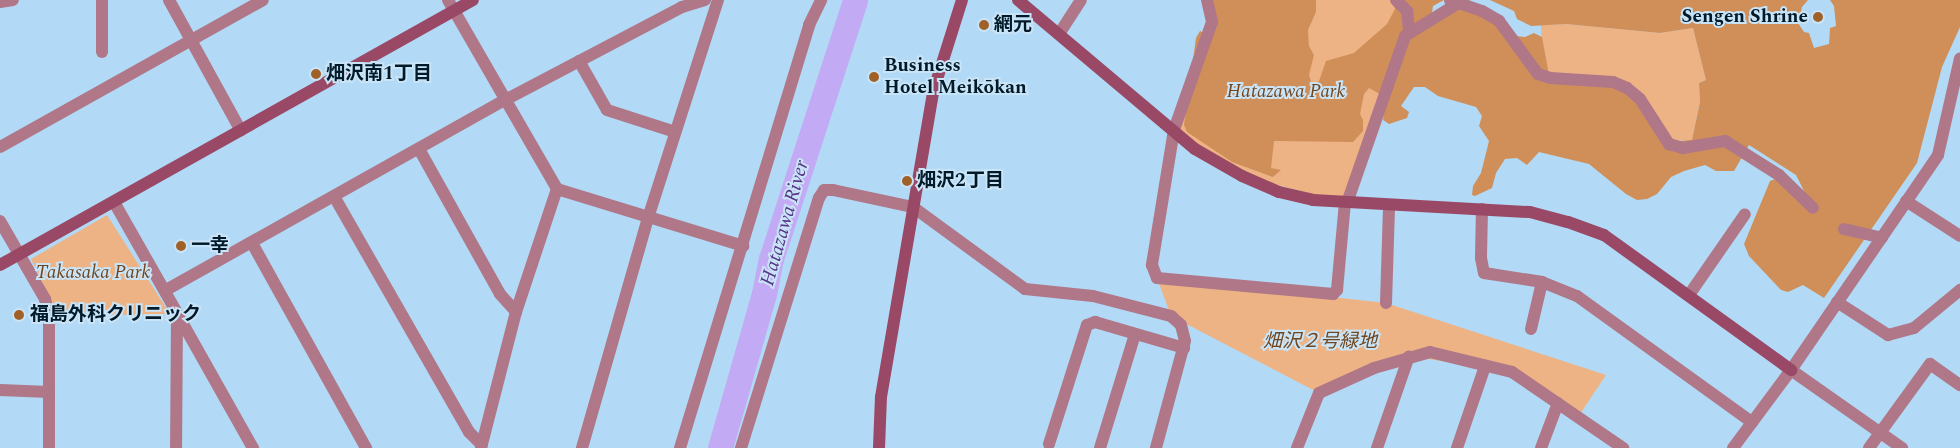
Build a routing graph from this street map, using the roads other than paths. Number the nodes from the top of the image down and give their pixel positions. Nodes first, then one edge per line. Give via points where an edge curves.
1 (13, 0) edge
2 (102, 0) edge
3 (169, 0) edge
4 (263, 0) edge
5 (473, 0) edge
6 (705, 0) edge
7 (718, 0) edge
8 (821, 0) edge
9 (962, 0) edge
10 (1018, 0) edge
11 (1080, 0) edge
12 (1207, 0) edge
13 (1396, 0) edge
14 (1455, 1) edge
15 (0, 2) edge
16 (451, 5) edge
17 (1409, 31) junction
18 (1059, 34) junction
19 (191, 40) junction
20 (102, 52) dead end
21 (1960, 58) edge
22 (579, 61) junction
23 (505, 100) junction
24 (1174, 130) junction
25 (241, 131) junction
26 (675, 132) junction
27 (0, 147) edge
28 (419, 149) junction
29 (557, 189) junction
30 (335, 198) junction
31 (1906, 201) junction
32 (114, 202) junction
33 (1346, 203) junction
34 (1389, 205) junction
35 (913, 207) junction
36 (1813, 208) dead end
37 (1482, 209) junction
38 (1745, 214) dead end
39 (648, 218) junction
40 (0, 221) edge
41 (1844, 229) dead end
42 (1960, 236) edge
43 (1882, 238) junction
44 (252, 243) junction
45 (744, 246) junction
46 (18, 254) junction
47 (0, 265) edge
48 (1542, 282) junction
49 (166, 290) junction
50 (1960, 290) edge
51 (1689, 295) junction
52 (1837, 302) junction
53 (1386, 303) dead end
54 (516, 312) junction
55 (177, 313) junction
56 (1531, 329) dead end
57 (1136, 334) junction
58 (1184, 348) junction
59 (1409, 356) junction
60 (1485, 366) junction
61 (1791, 370) junction
62 (1960, 385) edge
63 (0, 390) edge
64 (50, 392) junction
65 (1558, 403) junction
66 (1752, 422) junction
67 (1880, 432) junction
68 (1049, 444) dead end
69 (482, 446) edge
70 (49, 448) edge
71 (176, 448) edge
72 (253, 448) edge
73 (366, 448) edge
74 (582, 448) edge
75 (680, 448) edge
76 (741, 448) edge
77 (879, 448) edge
78 (1100, 448) edge
79 (1156, 448) edge
80 (1297, 448) edge
81 (1377, 448) edge
82 (1457, 448) edge
83 (1541, 448) edge
84 (1622, 448) edge
85 (1733, 448) edge
86 (1870, 448) edge
87 (1902, 448) edge

1 - 15 street
2 - 20 street
3 - 19 street
4 - 19 street
5 - 16 street
6 - 22 street via 682,7
7 - 26 street
8 - 45 street via 809,25
9 - 35 street via 933,92
10 - 18 street
11 - 18 street
12 - 24 street via 1212,22
13 - 17 street via 1407,11
14 - 17 street
14 - 36 street via 1499,21 1538,74 1550,78 1613,82 1627,88 1640,99 1669,144 1683,148 1725,141 1779,175
16 - 23 street
16 - 25 street
17 - 33 street via 1400,47
18 - 24 street
19 - 25 street
19 - 27 street
21 - 31 street via 1938,155
22 - 23 street
22 - 26 street via 607,110
23 - 28 street
23 - 29 street
24 - 33 street via 1195,149 1255,182 1313,200
24 - 33 street via 1152,265 1157,278 1163,281 1333,294 1337,290
25 - 32 street
26 - 39 street
28 - 30 street
28 - 54 street via 500,294
29 - 39 street
29 - 54 street
30 - 44 street
30 - 69 street via 469,432
31 - 42 street
31 - 43 street
32 - 46 street
32 - 49 street
33 - 34 street
34 - 37 street
34 - 53 street
35 - 58 street via 1025,289 1100,298 1171,316 1184,331
35 - 76 street via 824,190
35 - 77 street via 881,397
37 - 48 street via 1481,258 1484,273
37 - 51 street via 1530,212 1604,235
38 - 51 street
39 - 45 street
39 - 74 street
40 - 46 street
41 - 43 street
43 - 52 street
44 - 49 street
44 - 73 street
45 - 75 street
46 - 47 street
46 - 64 street via 45,299 49,314
48 - 56 street
48 - 66 street via 1577,296
49 - 55 street
50 - 52 street via 1914,328 1888,335
51 - 61 street
52 - 61 street
54 - 69 street
55 - 71 street
55 - 72 street
57 - 58 street
57 - 68 street via 1095,322 1087,325
57 - 78 street
58 - 79 street
59 - 60 street via 1430,352
59 - 80 street via 1319,393
59 - 81 street
60 - 65 street via 1512,372
60 - 82 street
61 - 66 street
61 - 67 street
62 - 67 street via 1930,364
63 - 64 street
64 - 70 street
65 - 83 street
65 - 84 street
66 - 85 street
67 - 86 street
67 - 87 street

